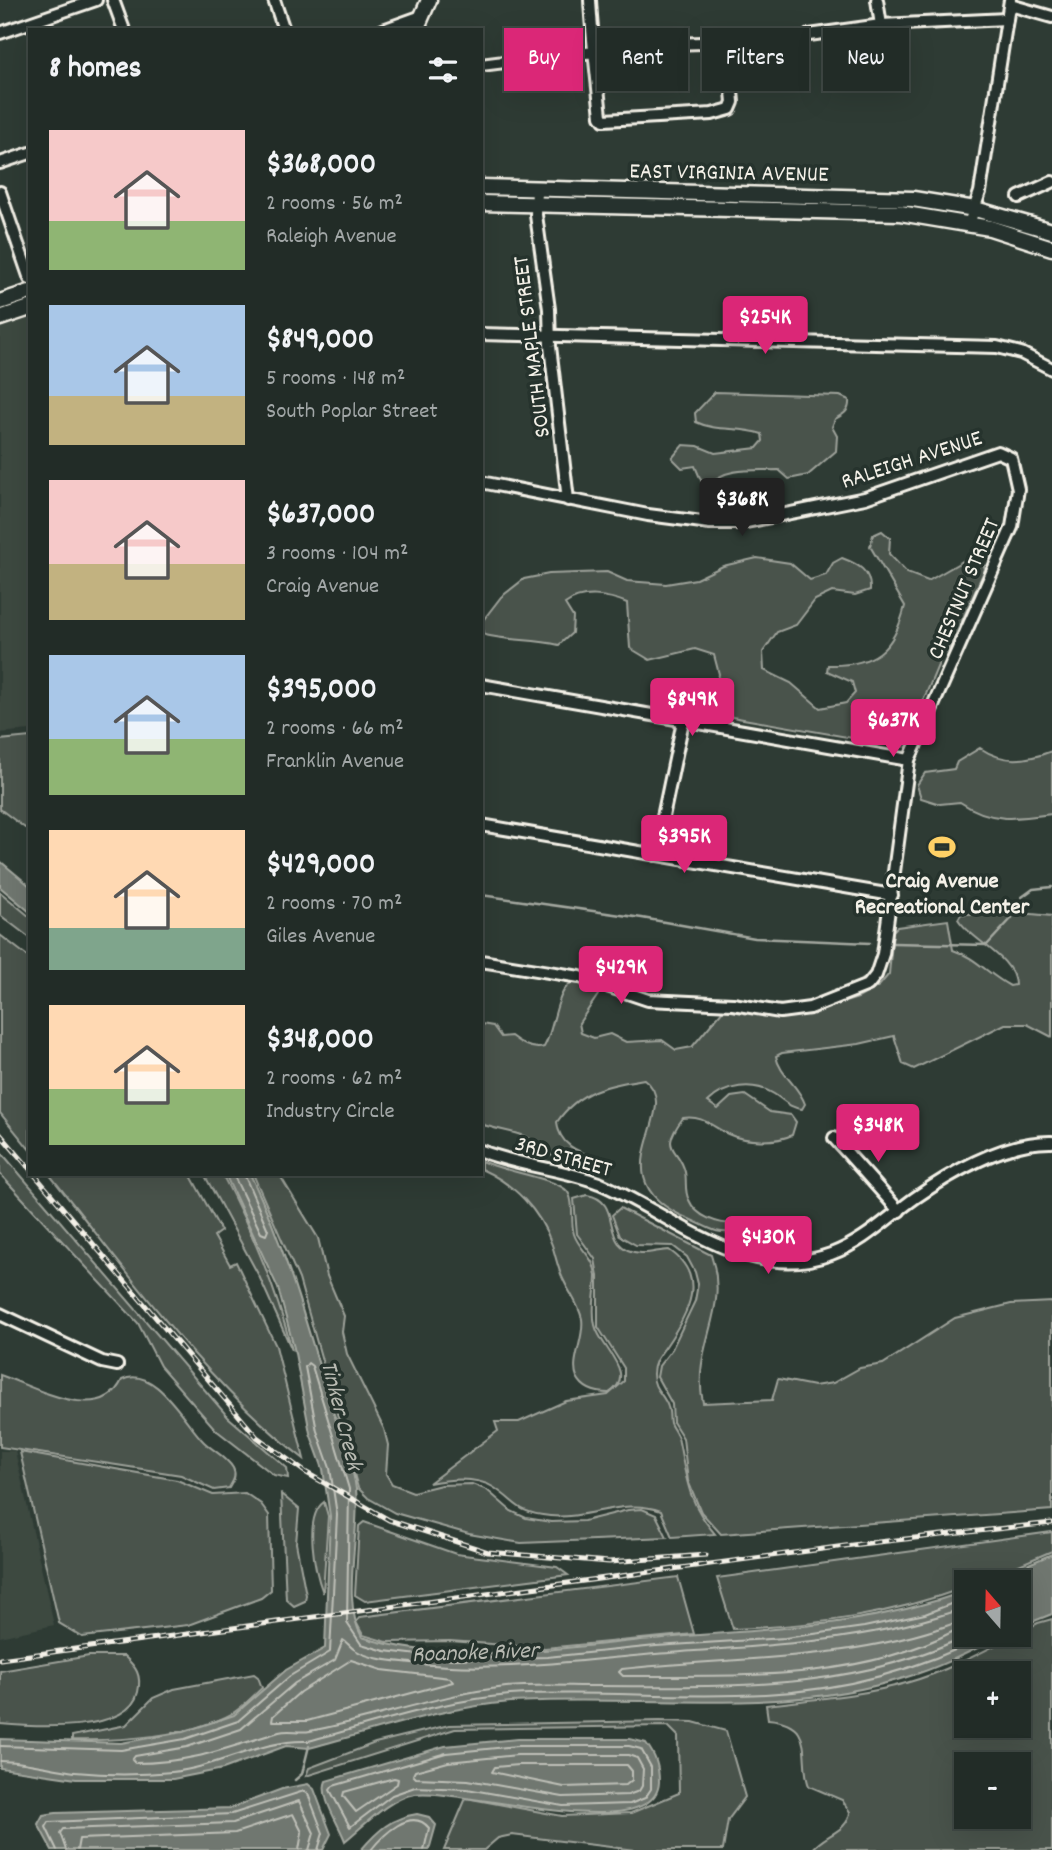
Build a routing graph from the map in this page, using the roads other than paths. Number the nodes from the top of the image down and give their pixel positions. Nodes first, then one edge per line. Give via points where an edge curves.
1 (96, 0) edge
2 (113, 0) edge
3 (274, 0) edge
4 (429, 0) edge
5 (590, 0) edge
6 (877, 0) edge
7 (1010, 3) edge
8 (1052, 17) edge
9 (1007, 19) junction
10 (419, 23) edge
11 (881, 25) junction
12 (123, 28) edge
13 (283, 28) edge
14 (393, 28) edge
15 (0, 33) edge
16 (809, 35) dead end
17 (594, 52) junction
18 (483, 65) edge
19 (28, 154) edge
20 (0, 163) edge
21 (1052, 182) edge
22 (483, 187) edge
23 (537, 189) junction
24 (0, 192) edge
25 (1019, 197) dead end
26 (483, 203) edge
27 (536, 204) junction
28 (975, 209) junction
29 (969, 224) junction
30 (1052, 232) edge
31 (1052, 248) edge
32 (28, 273) edge
33 (28, 293) edge
34 (0, 302) edge
35 (28, 309) edge
36 (0, 318) edge
37 (483, 334) edge
38 (551, 335) junction
39 (1052, 369) edge
40 (1014, 467) joint
41 (483, 482) edge
42 (568, 500) junction
43 (483, 685) edge
44 (683, 721) junction
45 (909, 760) junction
46 (483, 825) edge
47 (655, 855) junction
48 (892, 895) junction
49 (483, 961) edge
50 (834, 1138) dead end
51 (1052, 1142) edge
52 (483, 1152) edge
53 (899, 1211) junction
54 (0, 1314) edge
55 (117, 1364) dead end

1 - 15 street
2 - 12 street
3 - 13 street
4 - 10 main road
5 - 17 street
6 - 11 street
7 - 8 street
7 - 9 street
9 - 11 street
9 - 28 street
10 - 14 street
11 - 16 street
17 - 17 street via 723,44 728,49 733,102 722,114 604,120
17 - 18 street
19 - 20 street
21 - 25 street
22 - 23 main road, EAST VIRGINIA AVENUE
23 - 27 street, SOUTH MAPLE STREET
23 - 28 main road, EAST VIRGINIA AVENUE via 887,197
24 - 32 street
26 - 27 main road, EAST VIRGINIA AVENUE
27 - 29 main road, EAST VIRGINIA AVENUE via 900,213
27 - 38 street, SOUTH MAPLE STREET
28 - 29 street
28 - 30 main road, EAST VIRGINIA AVENUE
29 - 31 main road, EAST VIRGINIA AVENUE
33 - 34 main road
35 - 36 main road
37 - 38 street
38 - 39 street via 997,347
38 - 42 street, SOUTH MAPLE STREET
40 - 42 street, RALEIGH AVENUE via 1008,454 998,452 865,498 741,523 687,521
40 - 45 street, CHESTNUT STREET via 1018,501 1013,527
41 - 42 street, RALEIGH AVENUE
43 - 44 street
44 - 45 street
44 - 47 street
45 - 48 street, CHESTNUT STREET
46 - 47 street
47 - 48 street
48 - 49 street, CHESTNUT STREET via 883,954 873,980 805,1009 780,1012 648,1000 580,977
50 - 53 street
51 - 53 street, 3RD STREET via 999,1154 936,1185
52 - 53 street, 3RD STREET via 597,1183 726,1248 769,1261 831,1254
54 - 55 street via 102,1362

